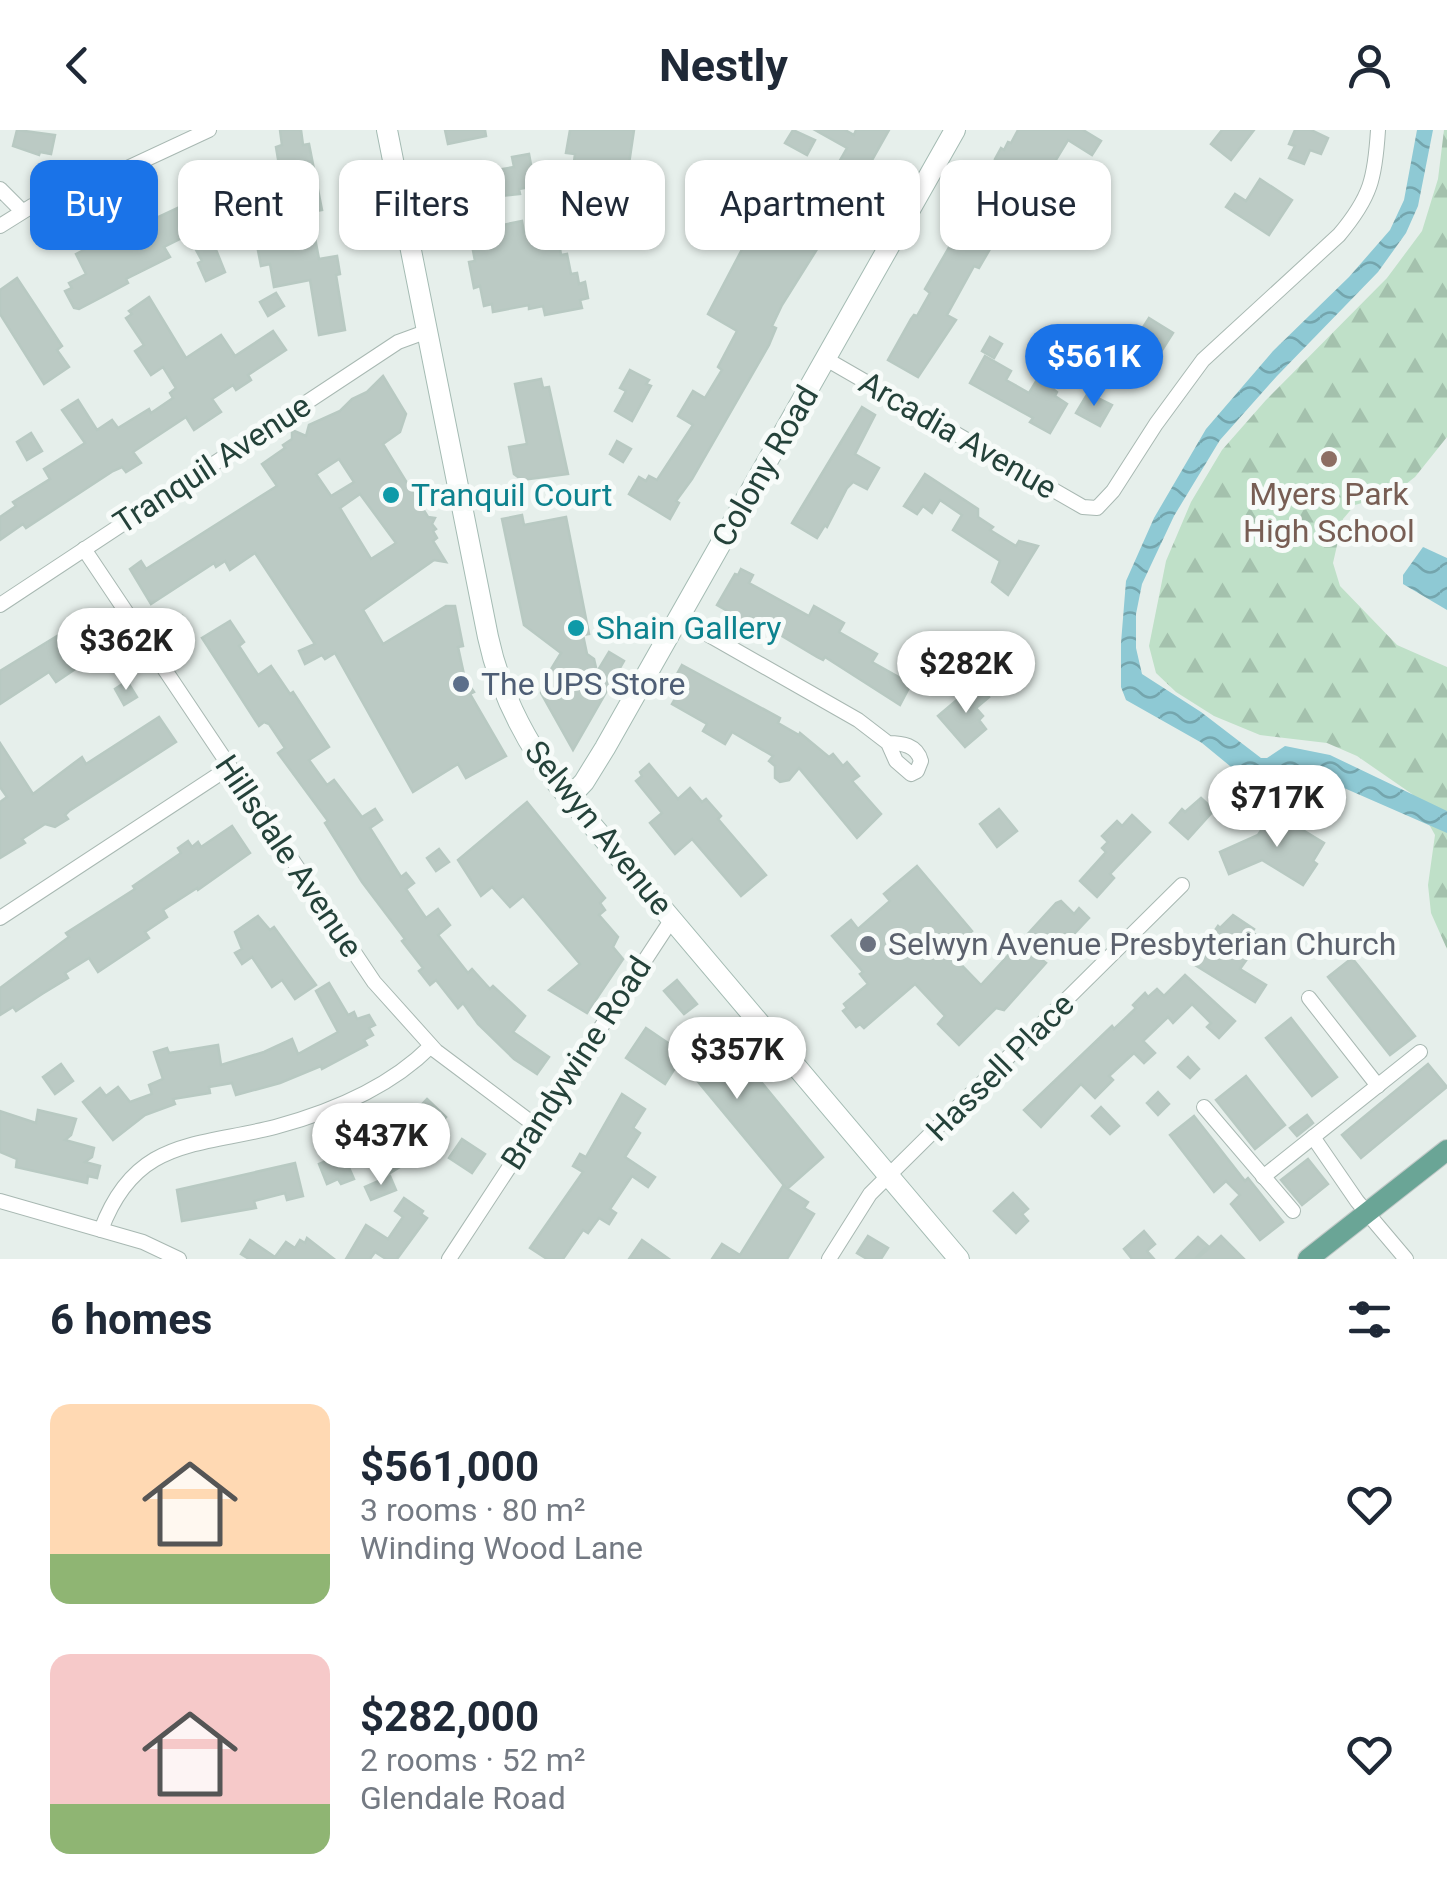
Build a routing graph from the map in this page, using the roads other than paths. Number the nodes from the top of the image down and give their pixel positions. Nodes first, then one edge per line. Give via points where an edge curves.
1 (209, 130) edge
2 (387, 130) edge
3 (956, 130) edge
4 (1378, 130) edge
5 (0, 189) edge
6 (22, 211) junction
7 (0, 226) edge
8 (428, 332) junction
9 (826, 359) junction
10 (84, 549) junction
11 (0, 605) edge
12 (679, 618) junction
13 (888, 742) dead end
14 (230, 767) junction
15 (570, 798) junction
16 (1182, 884) dead end
17 (0, 918) edge
18 (672, 919) junction
19 (1309, 998) dead end
20 (432, 1046) junction
21 (1420, 1052) dead end
22 (1378, 1086) junction
23 (1204, 1107) dead end
24 (536, 1126) junction
25 (1313, 1137) junction
26 (1447, 1150) edge
27 (890, 1176) junction
28 (1263, 1177) junction
29 (0, 1201) edge
30 (1293, 1211) dead end
31 (1367, 1214) junction
32 (102, 1230) junction
33 (179, 1259) edge
34 (450, 1259) edge
35 (829, 1259) edge
36 (959, 1259) edge
37 (1308, 1259) edge
38 (1406, 1259) edge

1 - 6 street
2 - 8 street, Selwyn Avenue
3 - 9 street, Colony Road
4 - 9 street, Arcadia Avenue via 1373,181 1359,212 1203,360 1102,506 1090,509
5 - 6 street
6 - 7 street
8 - 10 street, Tranquil Avenue via 398,342
8 - 15 street, Selwyn Avenue via 497,674 527,740
9 - 12 street, Colony Road
10 - 11 street, Tranquil Avenue
10 - 14 street, Hillsdale Avenue
12 - 13 street
12 - 15 street, Colony Road
14 - 17 street
14 - 20 street, Hillsdale Avenue via 349,948
15 - 18 street, Selwyn Avenue
16 - 27 street, Hassell Place
18 - 24 street, Brandywine Road
18 - 27 street, Selwyn Avenue
19 - 22 street
20 - 24 street, Hillsdale Avenue
20 - 32 street via 382,1084 326,1110 154,1158 124,1188
21 - 22 street
22 - 25 street
23 - 28 street
24 - 34 street, Brandywine Road
25 - 28 street
25 - 31 street
26 - 31 main road
27 - 35 street, Hassell Place via 866,1200
27 - 36 street, Selwyn Avenue
28 - 30 street
29 - 32 street
31 - 37 main road
31 - 38 street
32 - 33 street

